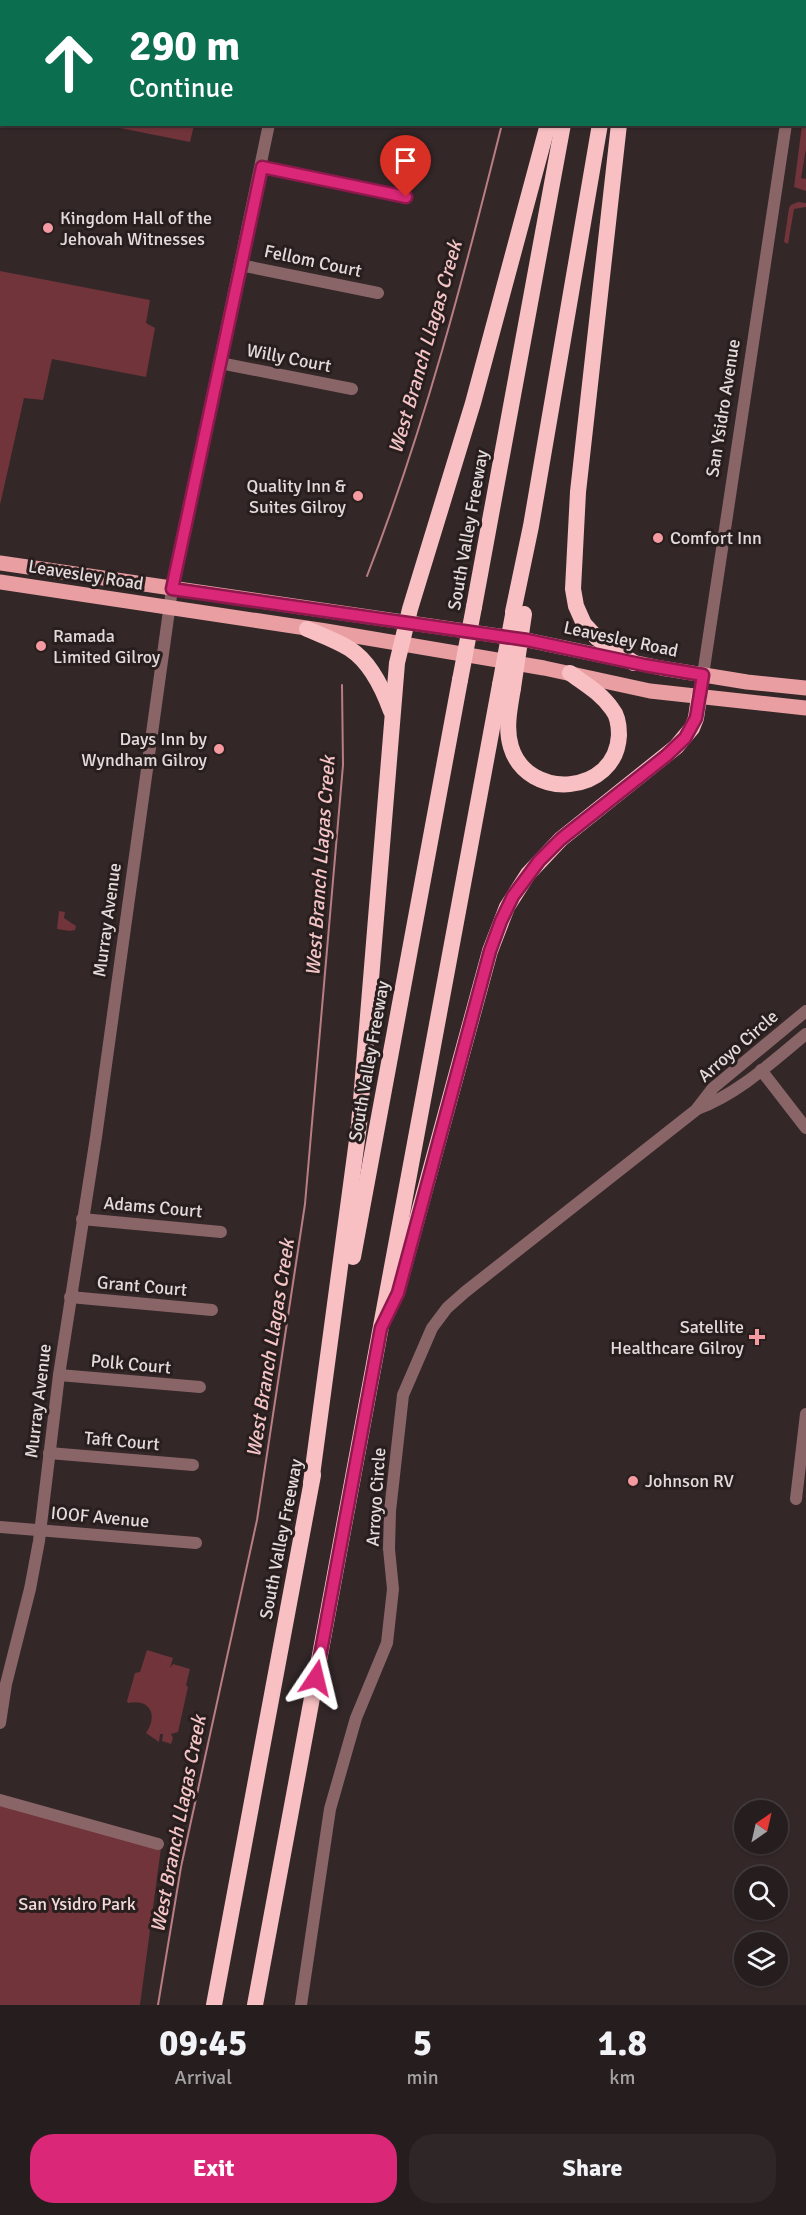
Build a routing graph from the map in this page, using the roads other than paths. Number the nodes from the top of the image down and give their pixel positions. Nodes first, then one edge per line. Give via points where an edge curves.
1 (269, 126) edge
2 (547, 126) edge
3 (563, 126) edge
4 (600, 126) edge
5 (619, 126) edge
6 (786, 126) edge
7 (262, 167) junction
8 (406, 197) dead end
9 (240, 265) junction
10 (378, 293) dead end
11 (220, 363) junction
12 (352, 389) dead end
13 (0, 563) edge
14 (0, 582) edge
15 (172, 589) junction
16 (169, 607) junction
17 (406, 622) junction
18 (308, 628) junction
19 (400, 645) junction
20 (634, 663) junction
21 (570, 673) junction
22 (703, 675) junction
23 (506, 686) junction
24 (806, 688) edge
25 (699, 697) junction
26 (806, 708) edge
27 (393, 715) junction
28 (806, 1011) edge
29 (806, 1035) edge
30 (761, 1070) junction
31 (696, 1110) junction
32 (806, 1128) edge
33 (82, 1218) junction
34 (220, 1232) dead end
35 (70, 1297) junction
36 (212, 1310) dead end
37 (381, 1328) junction
38 (59, 1375) junction
39 (200, 1387) dead end
40 (806, 1414) edge
41 (49, 1453) junction
42 (193, 1465) dead end
43 (311, 1483) junction
44 (796, 1499) dead end
45 (0, 1527) edge
46 (40, 1531) junction
47 (196, 1543) dead end
48 (0, 1723) edge
49 (0, 1800) edge
50 (158, 1844) dead end
51 (214, 2005) edge
52 (255, 2005) edge
53 (301, 2005) edge

1 - 7 street, Murray Avenue
2 - 17 highway via 473,403
3 - 43 highway, South Valley Freeway, bridge
4 - 23 highway, bridge
5 - 20 highway via 578,492 573,589 584,624 597,638
6 - 22 street, San Ysidro Avenue
7 - 8 street
7 - 9 street, Murray Avenue
9 - 10 street, Fellom Court
9 - 11 street, Murray Avenue
11 - 12 street, Willy Court
11 - 15 street, Murray Avenue
13 - 15 main road, Leavesley Road
14 - 16 main road, Leavesley Road
15 - 16 street, Murray Avenue
15 - 17 main road, Leavesley Road
16 - 18 main road, Leavesley Road
16 - 33 street, Murray Avenue
17 - 19 highway
17 - 20 main road, Leavesley Road via 545,643
18 - 19 main road, Leavesley Road
18 - 27 highway via 351,650 369,668
19 - 21 main road, Leavesley Road
19 - 27 highway
20 - 22 main road, Leavesley Road
21 - 23 highway via 599,694 614,710 619,724 613,759 589,781 555,783 533,776 519,763 510,747
21 - 25 main road, Leavesley Road via 632,688
22 - 24 main road, Leavesley Road
22 - 25 main road, San Ysidro Avenue
23 - 37 highway
25 - 26 main road, Leavesley Road
25 - 37 highway via 692,728 680,742 549,850 507,907 490,951 398,1293
27 - 43 highway via 358,1134
28 - 31 street, Arroyo Circle via 713,1088
29 - 30 street, Arroyo Circle
30 - 31 street, Arroyo Circle via 716,1102
30 - 32 street
31 - 53 street, Arroyo Circle via 465,1292 432,1328 403,1395 390,1510 393,1589 387,1643 356,1718 330,1809
33 - 34 street, Adams Court
33 - 35 street, Murray Avenue
35 - 36 street, Grant Court
35 - 38 street, Murray Avenue
37 - 52 highway
38 - 39 street, Polk Court
38 - 41 street, Murray Avenue
40 - 44 street
41 - 42 street, Taft Court
41 - 46 street, Murray Avenue
43 - 51 highway, South Valley Freeway
45 - 46 street, IOOF Avenue
46 - 47 street, IOOF Avenue
46 - 48 street, Murray Avenue
49 - 50 street

